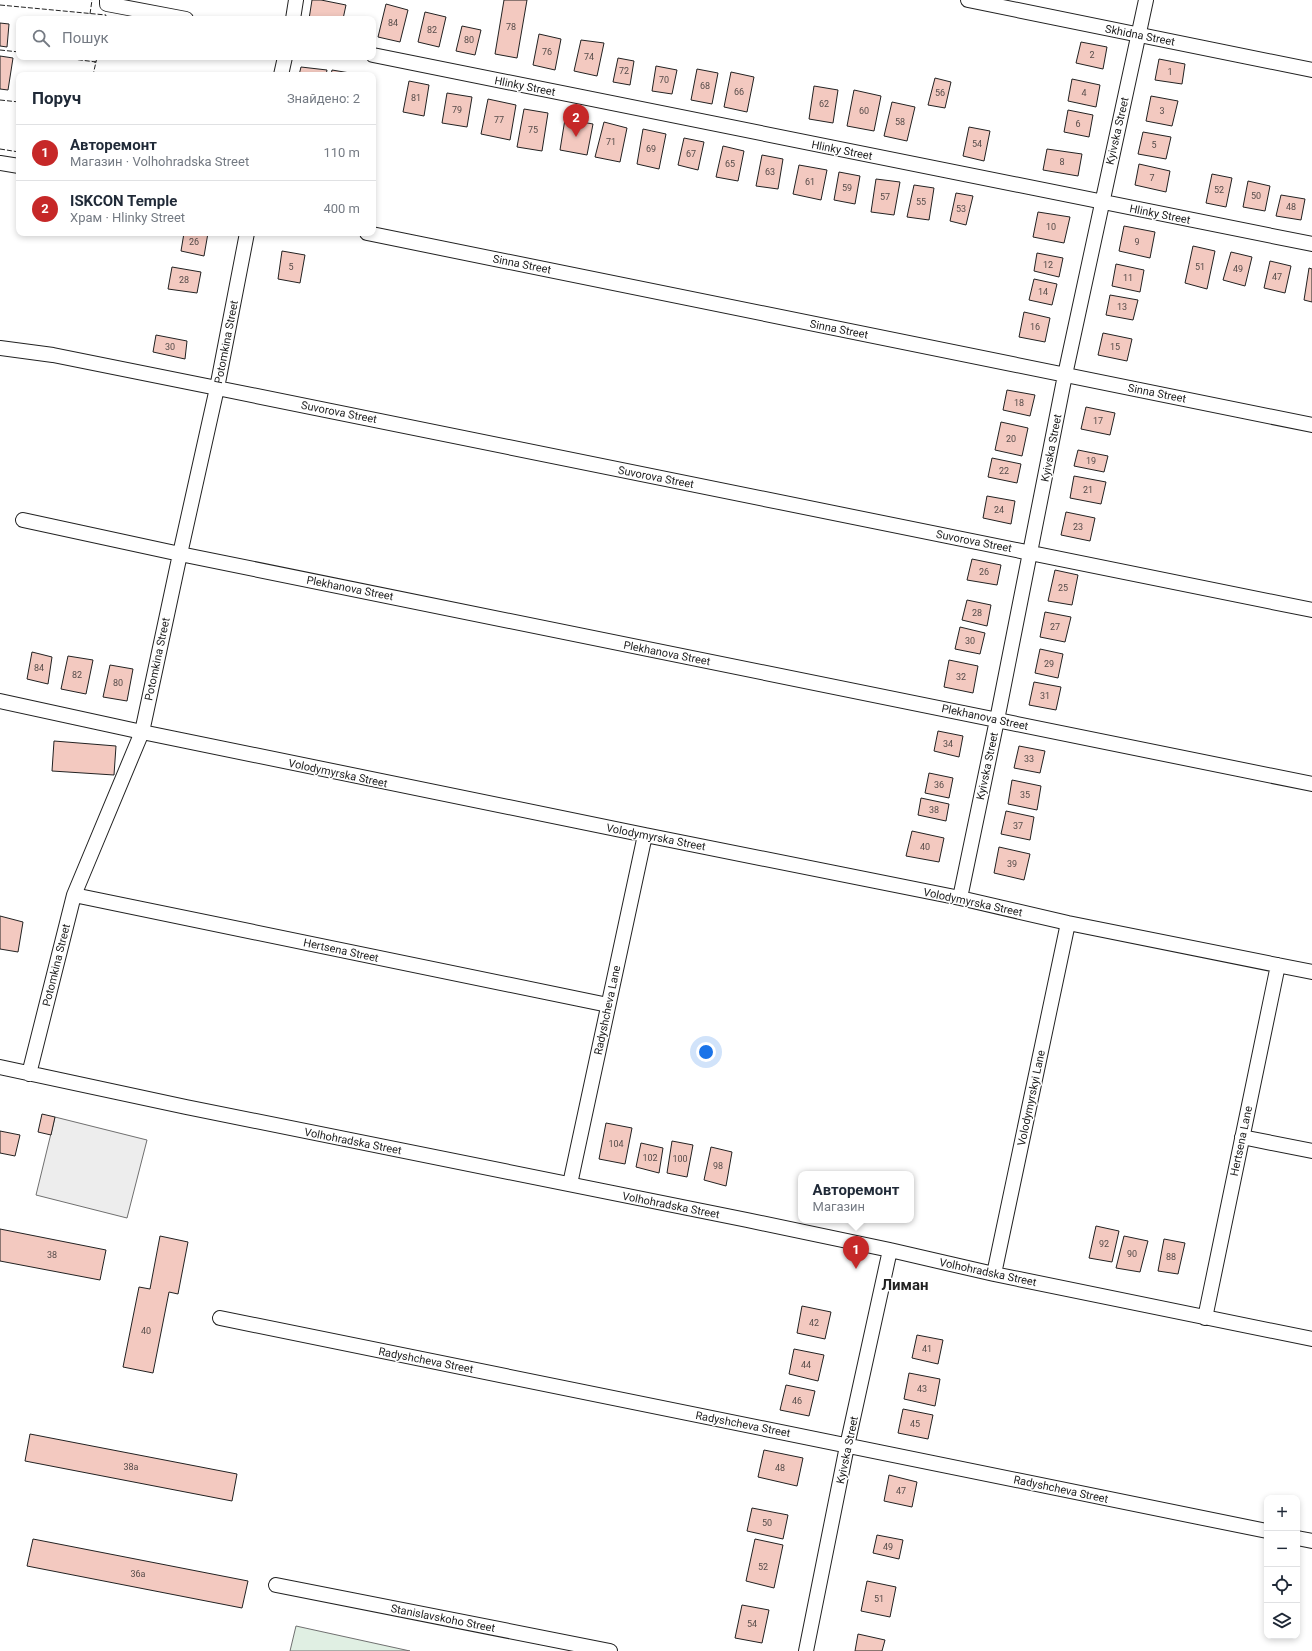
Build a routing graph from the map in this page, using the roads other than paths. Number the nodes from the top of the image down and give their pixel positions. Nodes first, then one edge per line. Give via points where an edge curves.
1 (296, 0) edge
2 (968, 0) edge
3 (1146, 0) edge
4 (107, 2) edge
5 (172, 16) edge
6 (293, 16) edge
7 (1139, 35) junction
8 (376, 56) edge
9 (284, 60) edge
10 (1312, 70) edge
11 (282, 72) edge
12 (0, 163) edge
13 (16, 166) edge
14 (1102, 202) junction
15 (376, 235) edge
16 (246, 236) edge
17 (1312, 244) edge
18 (0, 348) edge
19 (1065, 374) junction
20 (217, 388) junction
21 (1312, 425) edge
22 (23, 520) dead end
23 (1030, 552) junction
24 (180, 554) junction
25 (1312, 610) edge
26 (0, 701) edge
27 (997, 720) junction
28 (142, 732) junction
29 (1312, 784) edge
30 (645, 835) junction
31 (74, 895) junction
32 (960, 898) junction
33 (1068, 923) junction
34 (1278, 965) junction
35 (1312, 972) edge
36 (608, 1005) junction
37 (0, 1067) edge
38 (29, 1074) junction
39 (1242, 1137) junction
40 (1312, 1151) edge
41 (570, 1184) junction
42 (890, 1250) junction
43 (994, 1274) junction
44 (220, 1318) dead end
45 (1204, 1318) junction
46 (1312, 1339) edge
47 (847, 1446) junction
48 (1264, 1531) edge
49 (1300, 1539) edge
50 (1312, 1541) edge
51 (276, 1585) dead end
52 (610, 1651) edge
53 (806, 1651) edge

1 - 6 street
2 - 7 street, Skhidna Street
3 - 7 street, Kyivska Street
4 - 5 street
7 - 10 street, Skhidna Street
7 - 14 street, Kyivska Street
8 - 14 street, Hlinky Street
9 - 11 street
12 - 13 street
14 - 17 street, Hlinky Street
14 - 19 street, Kyivska Street
15 - 19 street, Sinna Street
16 - 20 street, Potomkina Street
18 - 20 street, Suvorova Street via 53,355
19 - 21 street, Sinna Street
19 - 23 street, Kyivska Street
20 - 23 street, Suvorova Street
20 - 24 street, Potomkina Street
22 - 24 street, Plekhanova Street
23 - 25 street, Suvorova Street
23 - 27 street, Kyivska Street
24 - 27 street, Plekhanova Street
24 - 28 street, Potomkina Street
26 - 28 street, Volodymyrska Street
27 - 29 street, Plekhanova Street
27 - 32 street, Kyivska Street
28 - 30 street, Volodymyrska Street
28 - 31 street, Potomkina Street
30 - 32 street, Volodymyrska Street
30 - 36 street, Radyshcheva Lane
31 - 36 street, Hertsena Street
31 - 38 street, Potomkina Street
32 - 33 street, Volodymyrska Street
33 - 34 street, Volodymyrska Street
33 - 43 street, Volodymyrskyi Lane
34 - 35 street, Volodymyrska Street
34 - 39 street, Hertsena Lane
36 - 41 street, Radyshcheva Lane
37 - 38 street, Volhohradska Street
38 - 41 street, Volhohradska Street
39 - 40 street
39 - 45 street, Hertsena Lane
41 - 42 street, Volhohradska Street
42 - 43 street, Volhohradska Street
42 - 47 street, Kyivska Street
43 - 45 street, Volhohradska Street
44 - 47 street, Radyshcheva Street
45 - 46 street, Volhohradska Street
47 - 48 street, Radyshcheva Street
47 - 53 street, Kyivska Street
49 - 50 street
51 - 52 street, Stanislavskoho Street

